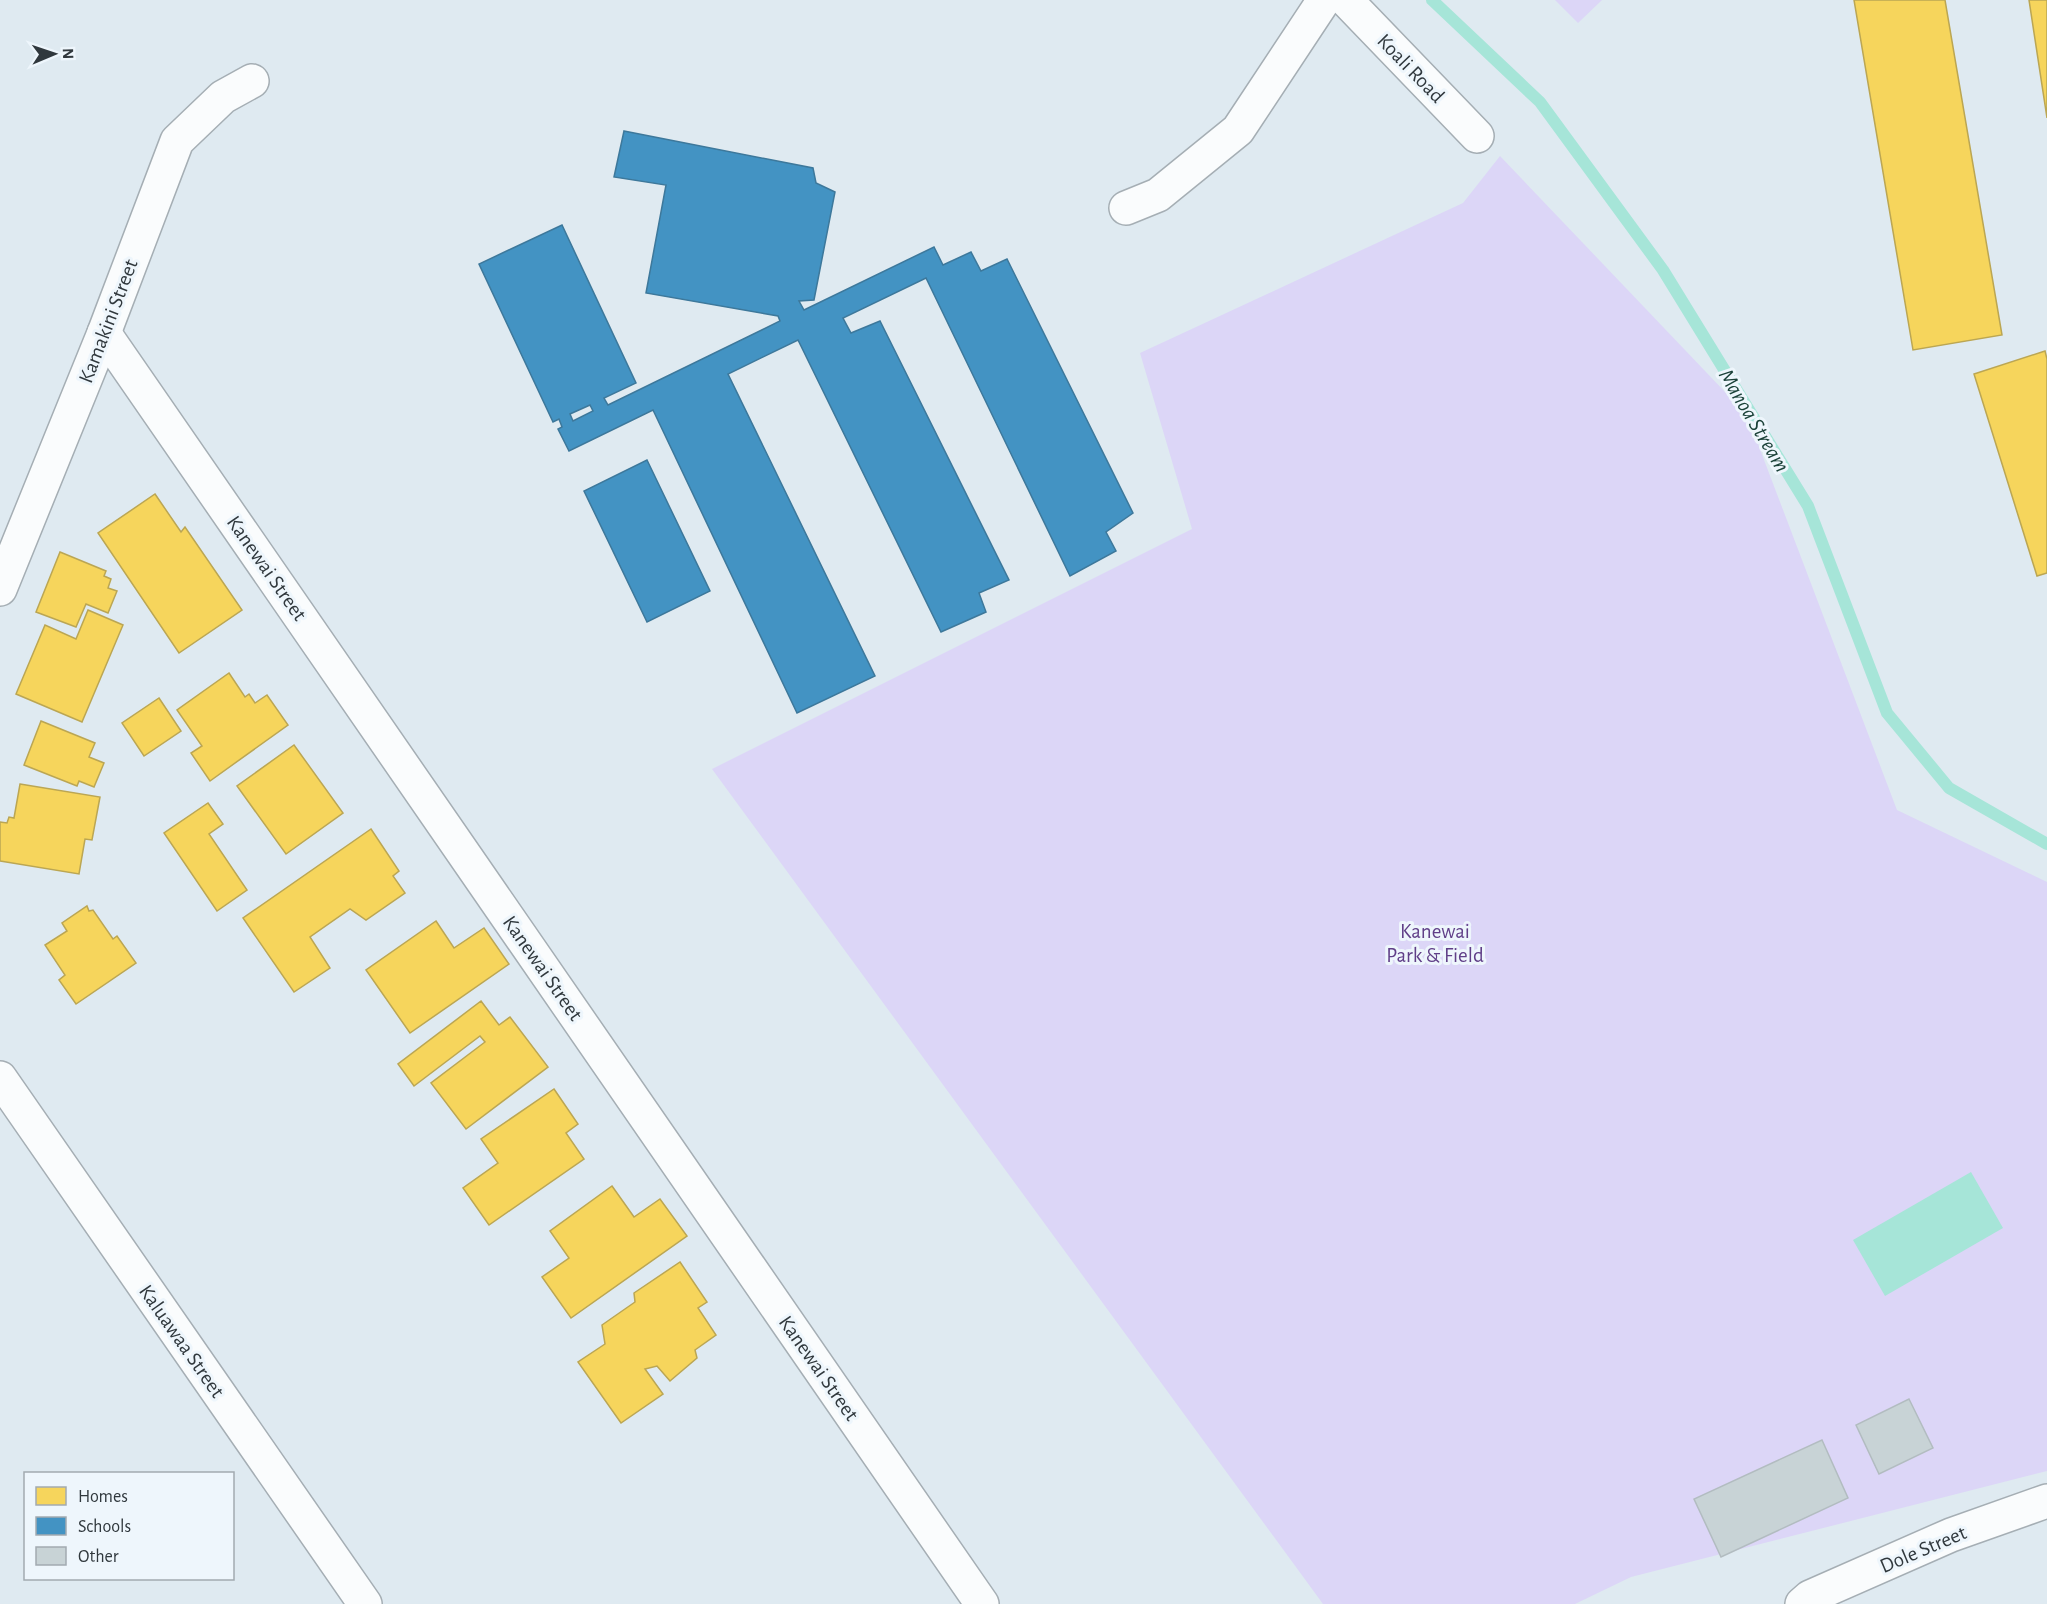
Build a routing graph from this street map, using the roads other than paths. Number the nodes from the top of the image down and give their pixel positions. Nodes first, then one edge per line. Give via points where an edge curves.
1 (1324, 0) edge
2 (1346, 0) edge
3 (252, 81) dead end
4 (1477, 136) dead end
5 (1126, 208) dead end
6 (104, 333) junction
7 (0, 590) edge
8 (0, 1078) edge
9 (2047, 1501) edge
10 (365, 1604) edge
11 (982, 1604) edge
12 (1802, 1604) edge

1 - 5 street via 1238,130 1158,195
2 - 4 street, Koali Road
3 - 6 street, Kamakini Street via 223,97 177,141
6 - 7 street, Kamakini Street
6 - 11 street, Kanewai Street
8 - 10 street, Kaluawaa Street
9 - 12 street, Dole Street via 1951,1535

